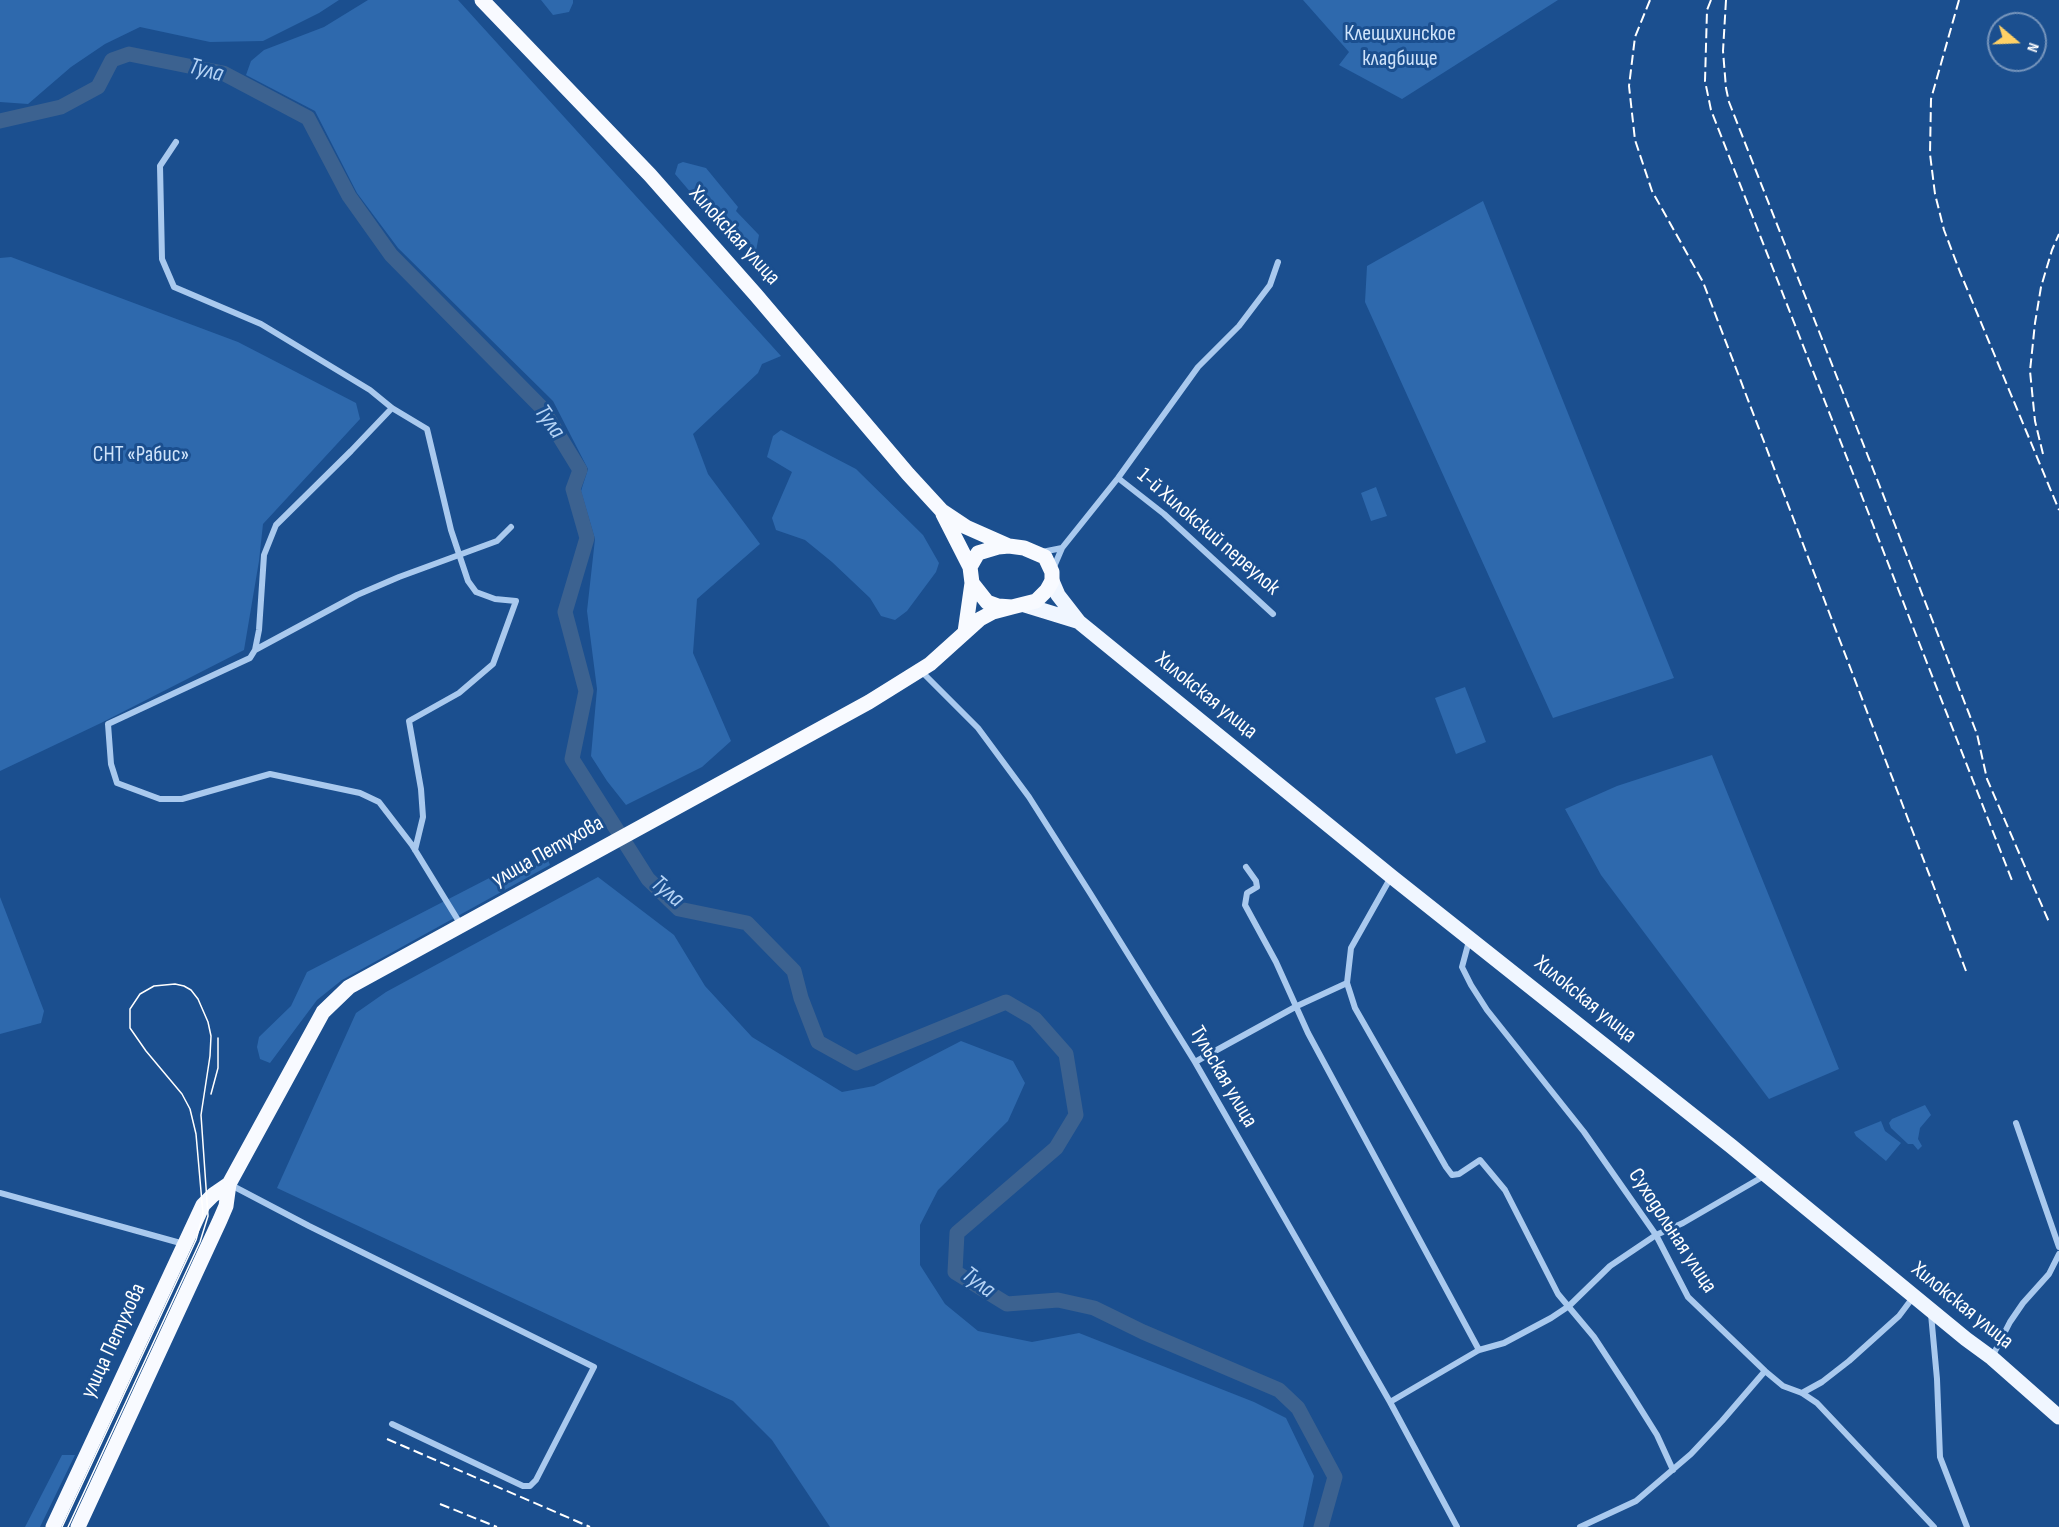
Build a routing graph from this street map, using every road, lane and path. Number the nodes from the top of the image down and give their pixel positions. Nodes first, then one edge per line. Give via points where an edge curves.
1 (482, 0) edge
2 (176, 142) dead end
3 (1278, 262) dead end
4 (392, 408) junction
5 (1118, 478) junction
6 (942, 511) junction
7 (511, 527) dead end
8 (1009, 546) junction
9 (1062, 548) junction
10 (1038, 553) junction
11 (459, 556) junction
12 (970, 567) junction
13 (1052, 577) junction
14 (972, 583) junction
15 (1019, 606) junction
16 (1274, 614) dead end
17 (1079, 622) junction
18 (965, 632) junction
19 (255, 650) junction
20 (920, 670) junction
21 (416, 850) junction
22 (1246, 867) dead end
23 (1392, 877) junction
24 (461, 926) junction
25 (1470, 938) junction
26 (1347, 983) junction
27 (1297, 1006) junction
28 (1195, 1062) junction
29 (2016, 1123) dead end
30 (1766, 1175) junction
31 (229, 1184) junction
32 (0, 1193) edge
33 (1656, 1236) junction
34 (185, 1244) junction
35 (2059, 1247) edge
36 (2059, 1254) edge
37 (1914, 1296) junction
38 (1569, 1306) junction
39 (1931, 1310) junction
40 (1479, 1350) junction
41 (1992, 1358) junction
42 (1765, 1371) junction
43 (1802, 1393) junction
44 (1390, 1402) junction
45 (2059, 1417) edge
46 (392, 1424) dead end
47 (1673, 1470) junction
48 (53, 1527) edge
49 (78, 1527) edge
50 (1457, 1527) edge
51 (1580, 1527) edge
52 (1934, 1527) edge
53 (1967, 1527) edge

1 - 6 highway, Хилокская улица via 650,175
2 - 4 street via 160,166 162,259 174,287 261,324 370,390
3 - 5 street via 1270,285 1239,326 1198,367
4 - 11 street via 427,429
4 - 19 street via 276,525 264,555
5 - 9 street
5 - 16 street, 1-й Хилокский переулок via 1164,514
6 - 8 highway via 966,527
6 - 12 highway
7 - 11 street via 497,541
8 - 10 highway
8 - 12 highway via 978,553
9 - 10 street
9 - 13 street
10 - 13 highway via 1045,557
11 - 19 street via 357,596
11 - 21 street via 476,592 495,599 516,600 493,663 459,693 409,721 423,817
12 - 14 highway
13 - 15 highway via 1047,590 1036,601
13 - 17 main road via 1058,595
14 - 15 highway via 987,602
14 - 18 highway
15 - 17 main road
15 - 18 highway, улица Петухова via 993,612
17 - 23 main road, Хилокская улица
18 - 20 highway, улица Петухова
19 - 21 street via 250,658 108,724 111,764 117,783 160,799 182,799 270,774 360,793 379,802
20 - 24 highway, улица Петухова via 869,702
20 - 28 street, Тульская улица via 978,728 1029,797
21 - 24 street
22 - 27 street via 1257,887 1247,893 1245,905
23 - 25 main road, Хилокская улица
23 - 26 street via 1352,948
24 - 31 highway, улица Петухова via 349,987 323,1012
25 - 30 main road, Хилокская улица
25 - 33 street, Суходольная улица via 1462,967 1471,985 1584,1132
26 - 27 street
26 - 38 street via 1355,1008 1446,1167 1452,1175 1459,1174 1480,1160 1505,1190 1558,1294
27 - 28 street
27 - 40 street via 1313,1043
28 - 44 street, Тульская улица
29 - 35 street
30 - 33 street
30 - 37 main road, Хилокская улица
31 - 34 highway, улица Петухова via 203,1205
31 - 46 street via 594,1367 530,1486
31 - 49 highway, улица Петухова via 226,1206 216,1230
32 - 34 street
33 - 38 street via 1610,1266
33 - 42 street, Суходольная улица via 1688,1297
34 - 48 highway, улица Петухова
36 - 41 street via 2049,1274 2010,1322
37 - 39 main road, Хилокская улица
37 - 43 street via 1899,1316 1849,1361
38 - 40 street via 1504,1343
38 - 47 street via 1630,1392
39 - 41 main road, Хилокская улица
39 - 53 street via 1940,1457
40 - 44 street
41 - 45 main road, Хилокская улица
42 - 43 street, Суходольная улица via 1783,1386
42 - 47 street
43 - 52 street, Суходольная улица via 1833,1419
44 - 50 street, Тульская улица
47 - 51 street via 1636,1501

